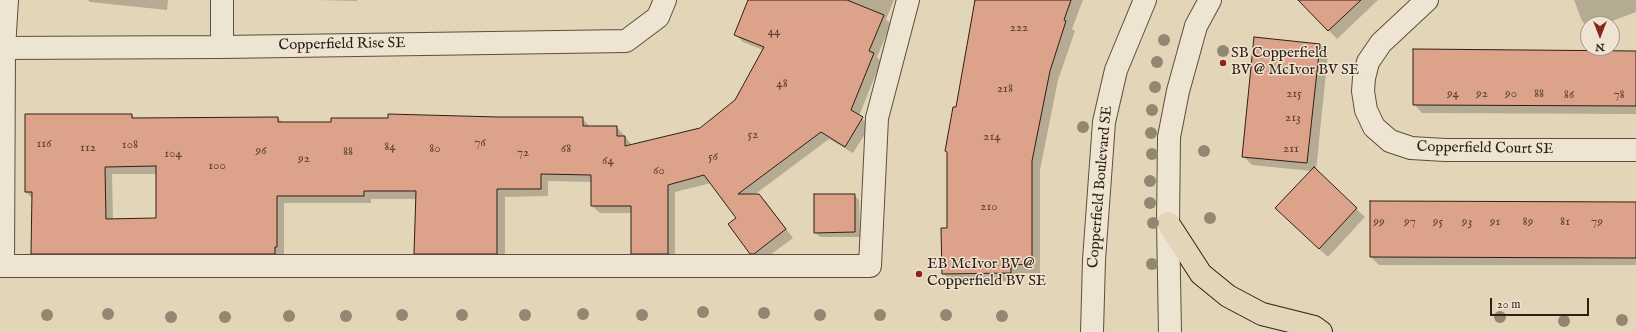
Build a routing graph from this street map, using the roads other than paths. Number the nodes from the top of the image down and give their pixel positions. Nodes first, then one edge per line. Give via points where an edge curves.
1 (6, 0) edge
2 (222, 0) edge
3 (665, 0) edge
4 (908, 0) edge
5 (1145, 0) edge
6 (1210, 0) edge
7 (1427, 0) edge
8 (222, 47) junction
9 (2, 48) edge
10 (1636, 150) edge
11 (1168, 223) junction
12 (1, 266) edge
13 (1092, 332) edge
14 (1170, 332) edge
15 (1321, 332) edge

1 - 9 street
2 - 8 street
3 - 8 street, Copperfield Rise SE via 658,17 626,41
4 - 12 street via 877,118 870,266
5 - 13 street, Copperfield Boulevard SE via 1116,70 1104,122 1094,260
6 - 11 street via 1196,26 1178,91 1169,137
7 - 10 street, Copperfield Court SE via 1381,43 1368,62 1362,91 1366,110 1374,127 1390,141 1411,148 1445,150
8 - 9 street, Copperfield Rise SE
9 - 12 street
11 - 14 street
11 - 15 main road via 1201,274 1228,296 1262,314 1314,327

